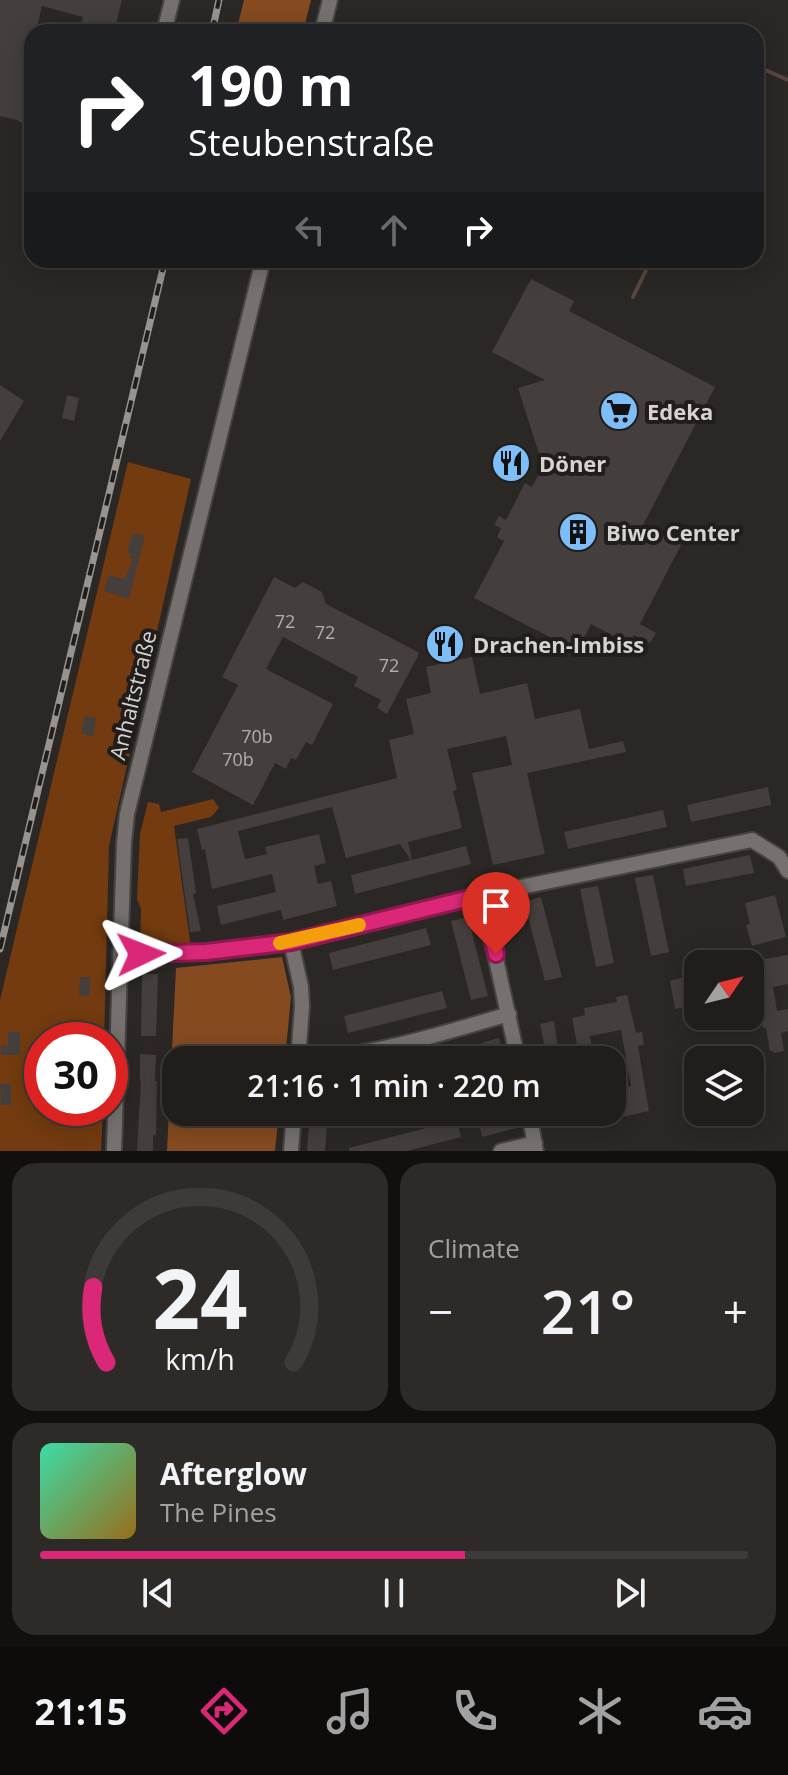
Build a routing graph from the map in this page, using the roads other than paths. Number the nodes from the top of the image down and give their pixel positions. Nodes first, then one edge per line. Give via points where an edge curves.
1 (172, 0) edge
2 (330, 0) edge
3 (166, 24) edge
4 (324, 24) edge
5 (258, 268) edge
6 (788, 871) edge
7 (482, 895) junction
8 (291, 942) junction
9 (120, 954) junction
10 (509, 1014) junction
11 (299, 1046) edge
12 (398, 1046) edge
13 (515, 1046) edge
14 (293, 1126) edge
15 (531, 1126) edge
16 (535, 1147) edge
17 (114, 1151) edge
18 (291, 1151) edge
19 (501, 1151) edge

1 - 3 street
2 - 4 street
5 - 9 street, Anhaltstraße via 131,791 124,835
6 - 7 street via 779,857 752,840
7 - 8 street
7 - 10 street
8 - 9 street via 206,952
8 - 11 street via 301,987
9 - 17 street, Anhaltstraße
10 - 12 street
10 - 13 street
14 - 18 street
15 - 16 street
16 - 19 street

